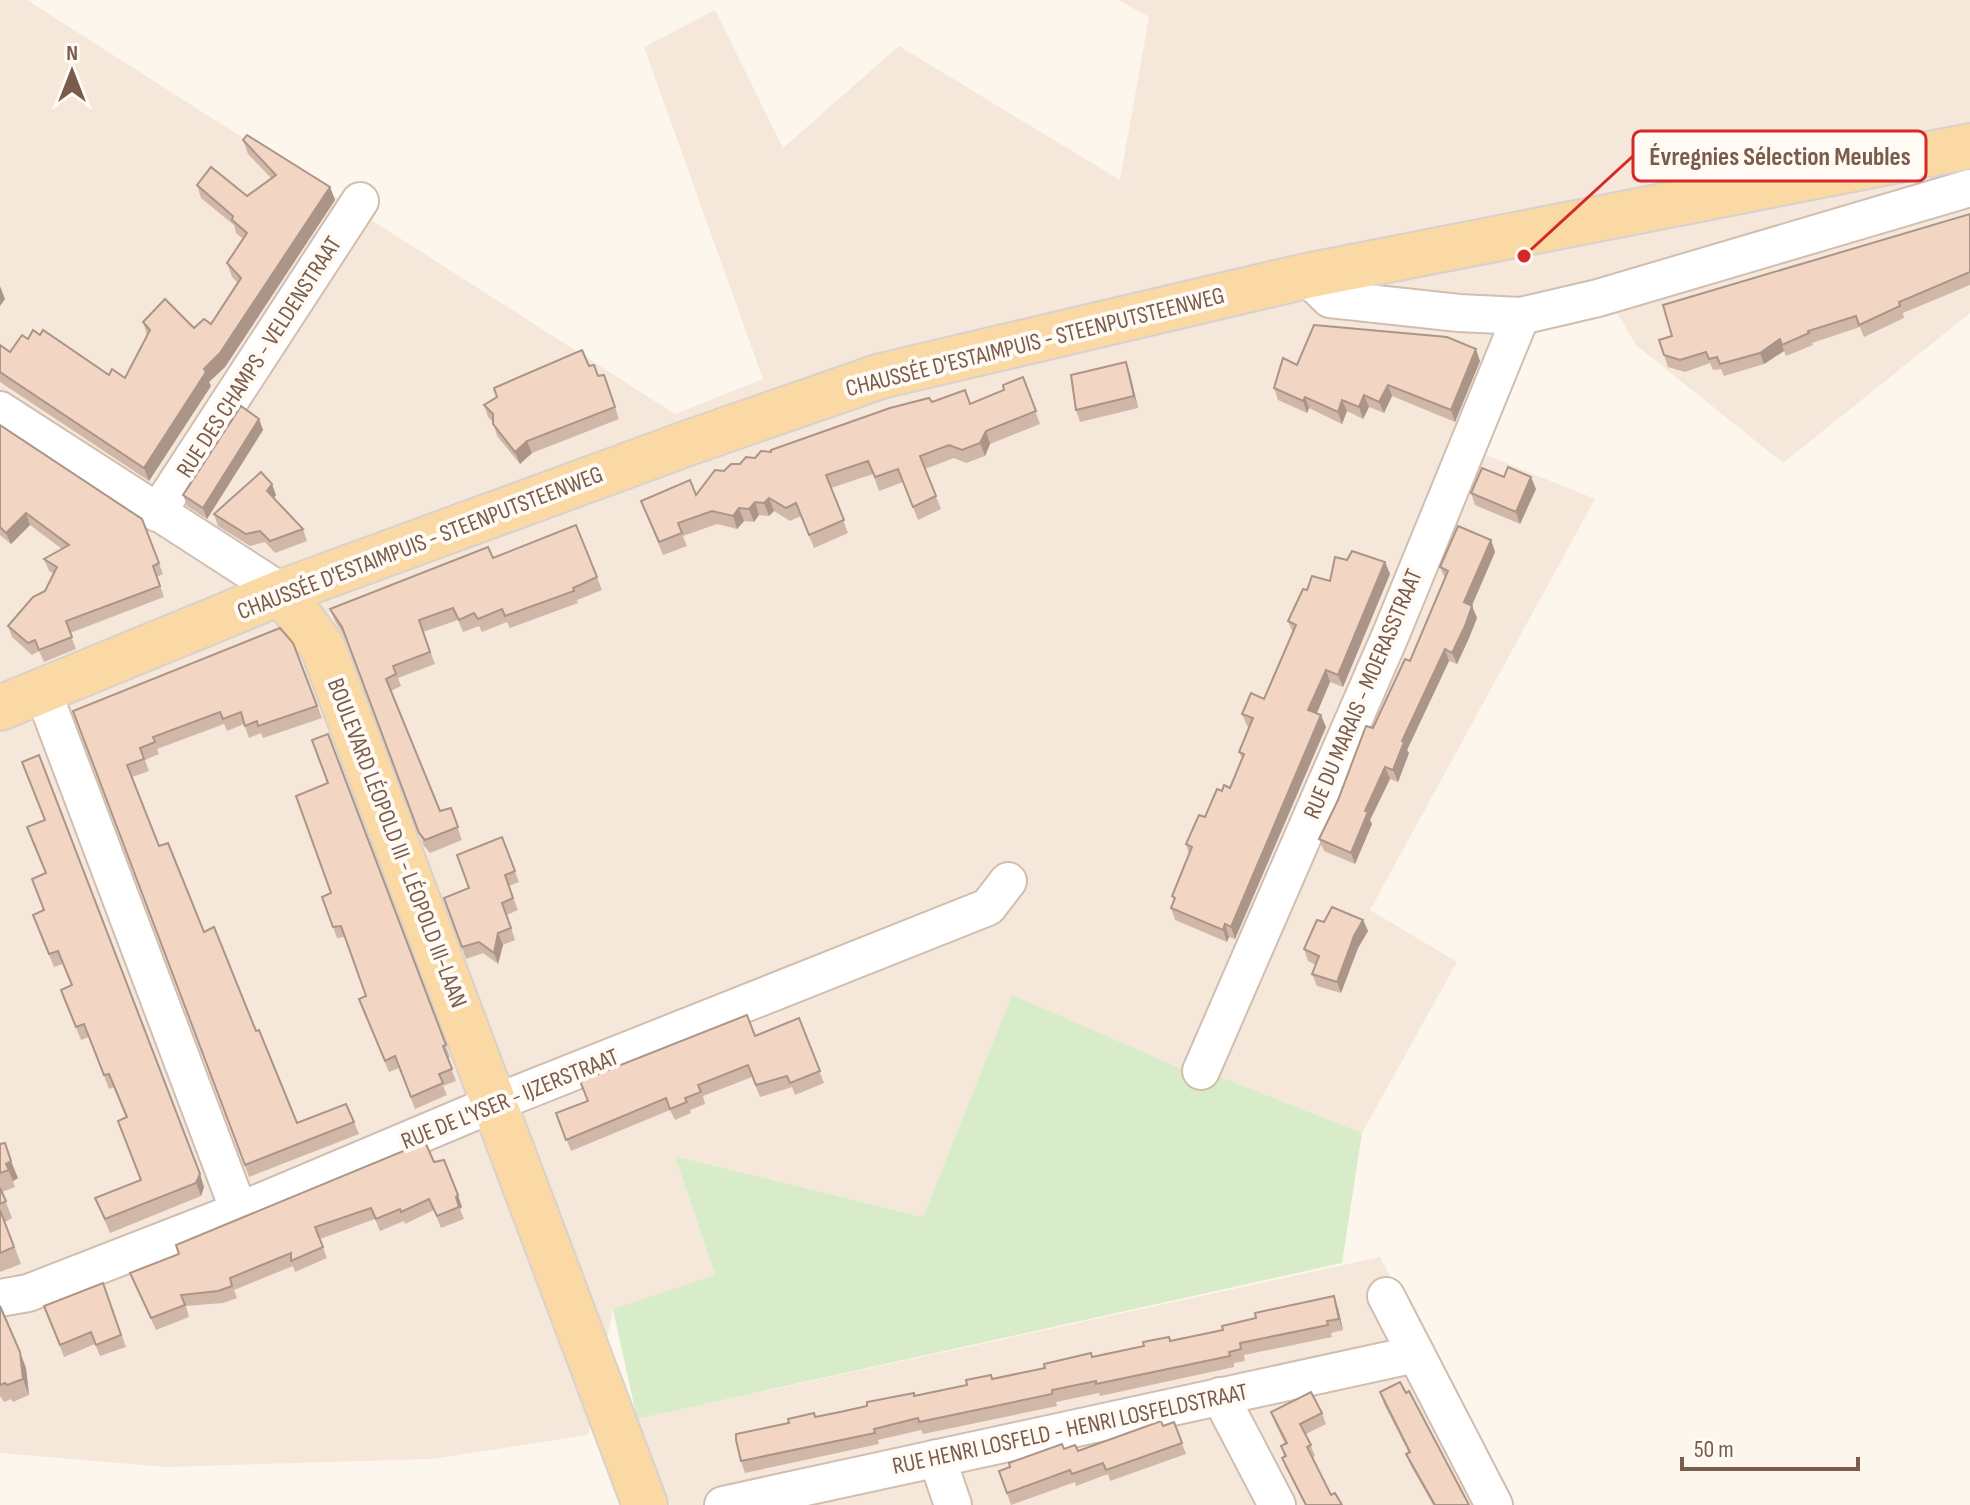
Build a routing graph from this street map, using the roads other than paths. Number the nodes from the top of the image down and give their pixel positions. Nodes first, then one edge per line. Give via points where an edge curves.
1 (1970, 146) edge
2 (1970, 188) edge
3 (360, 201) dead end
4 (1306, 276) junction
5 (1521, 316) junction
6 (0, 410) edge
7 (157, 513) junction
8 (282, 592) junction
9 (43, 692) junction
10 (0, 708) edge
11 (1008, 881) dead end
12 (1201, 1071) dead end
13 (495, 1103) junction
14 (239, 1211) junction
15 (1386, 1296) dead end
16 (0, 1298) edge
17 (1416, 1354) junction
18 (1220, 1396) junction
19 (937, 1458) junction
20 (645, 1505) edge
21 (723, 1505) edge
22 (953, 1505) edge
23 (1277, 1505) edge
24 (1494, 1505) edge

1 - 4 main road, CHAUSSÉE D'ESTAIMPUIS - STEENPUTSTEENWEG
2 - 5 street
3 - 7 street, RUE DES CHAMPS - VELDENSTRAAT
4 - 5 street via 1330,299
4 - 8 main road, CHAUSSÉE D'ESTAIMPUIS - STEENPUTSTEENWEG via 881,376
5 - 12 street, RUE DU MARAIS - MOERASSTRAAT via 1391,634
6 - 7 street
7 - 8 street
8 - 9 main road, CHAUSSÉE D'ESTAIMPUIS - STEENPUTSTEENWEG
8 - 13 main road, BOULEVARD LÉOPOLD III - LÉOPOLD III-LAAN via 323,648
9 - 10 main road, CHAUSSÉE D'ESTAIMPUIS - STEENPUTSTEENWEG
9 - 14 street
11 - 13 street, RUE DE L'YSER - IJZERSTRAAT via 988,907
13 - 14 street, RUE DE L'YSER - IJZERSTRAAT
13 - 20 main road, BOULEVARD LÉOPOLD III - LÉOPOLD III-LAAN
14 - 16 street, RUE DE L'YSER - IJZERSTRAAT via 28,1293
15 - 17 street
17 - 18 street, RUE HENRI LOSFELD - HENRI LOSFELDSTRAAT
17 - 24 street
18 - 19 street, RUE HENRI LOSFELD - HENRI LOSFELDSTRAAT
18 - 23 street
19 - 21 street, RUE HENRI LOSFELD - HENRI LOSFELDSTRAAT
19 - 22 street

